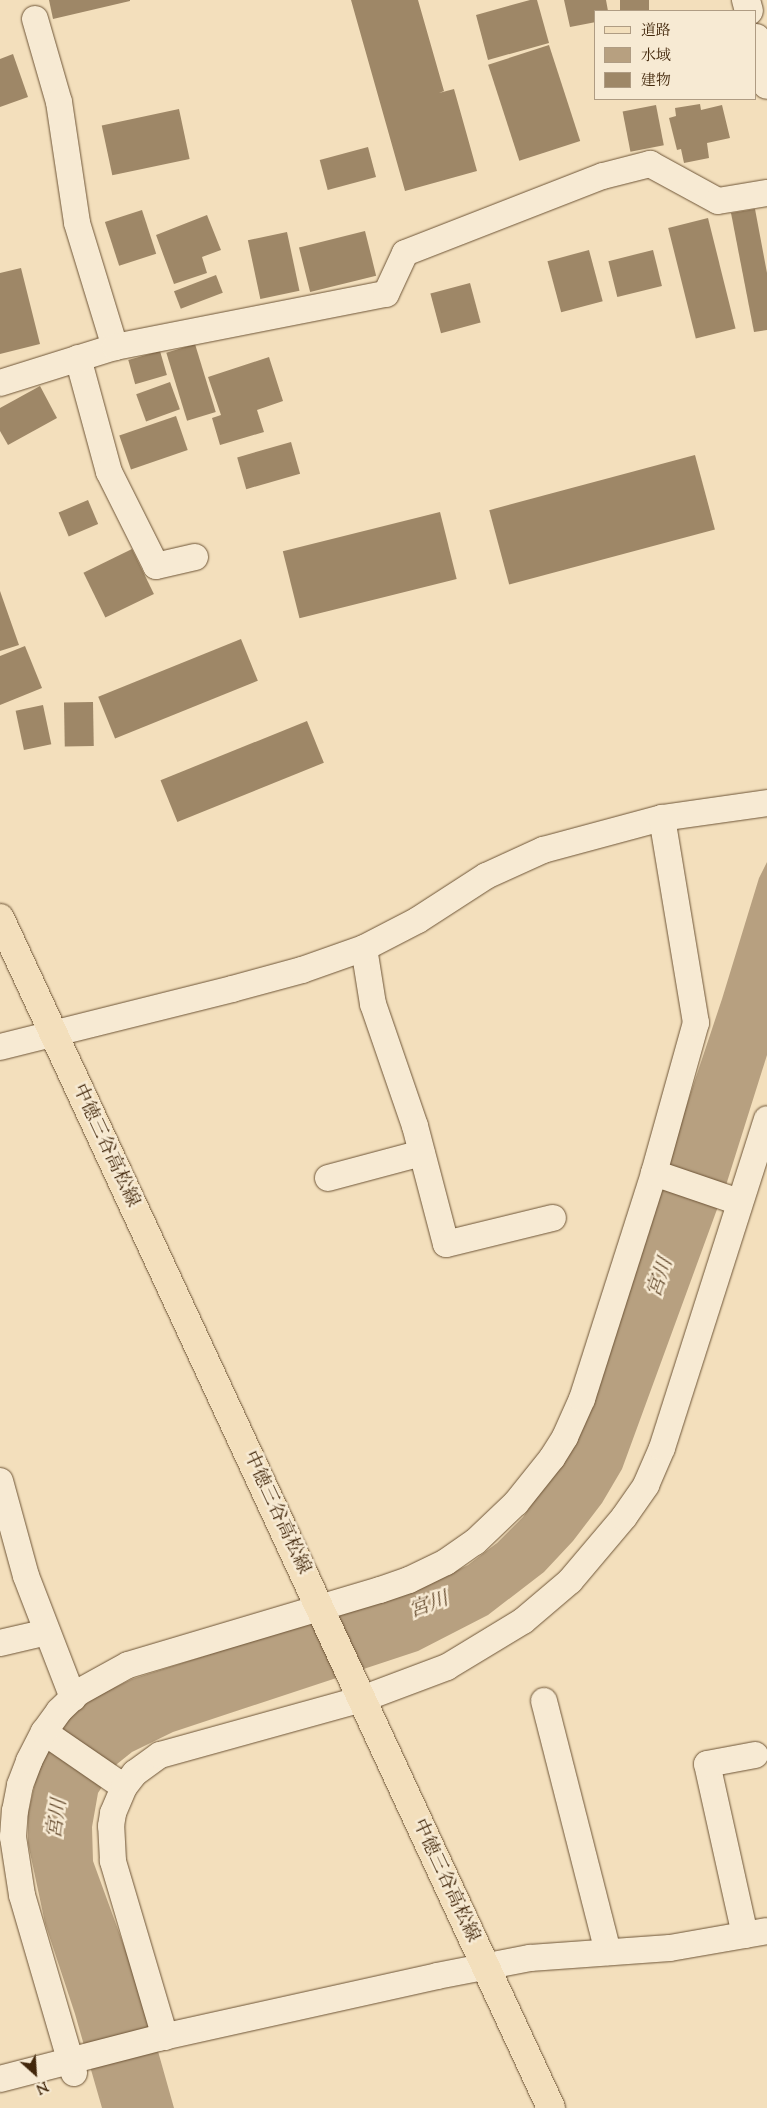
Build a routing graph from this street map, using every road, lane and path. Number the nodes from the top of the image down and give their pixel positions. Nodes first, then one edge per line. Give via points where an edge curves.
1 (35, 19) dead end
2 (757, 42) edge
3 (767, 85) edge
4 (767, 193) edge
5 (115, 347) junction
6 (78, 358) junction
7 (0, 383) edge
8 (195, 557) dead end
9 (767, 803) edge
10 (662, 818) junction
11 (0, 918) edge
12 (364, 948) junction
13 (53, 1033) junction
14 (0, 1047) edge
15 (767, 1119) edge
16 (422, 1153) junction
17 (656, 1174) junction
18 (328, 1178) dead end
19 (734, 1201) junction
20 (553, 1218) dead end
21 (0, 1481) edge
22 (322, 1611) junction
23 (48, 1632) junction
24 (0, 1643) edge
25 (360, 1694) junction
26 (73, 1698) junction
27 (544, 1701) dead end
28 (48, 1734) junction
29 (755, 1755) dead end
30 (121, 1784) junction
31 (756, 1933) edge
32 (608, 1952) junction
33 (485, 1966) junction
34 (162, 2038) junction
35 (75, 2063) junction
36 (0, 2079) edge
37 (551, 2108) edge

1 - 5 street via 59,102 77,223
2 - 3 street
4 - 5 street via 718,201 650,164 603,176 406,253 386,294
5 - 6 street
6 - 7 street
6 - 8 street via 109,472 156,566
9 - 10 street
10 - 12 street via 583,837 513,862 418,920
10 - 17 street via 696,1023
11 - 13 main road, 中徳三谷高松線
12 - 13 street via 302,970
12 - 16 street via 373,1004
13 - 14 street
13 - 22 main road, 中徳三谷高松線
15 - 19 street
16 - 18 street
16 - 20 street via 446,1244
17 - 19 street
17 - 22 street via 582,1399 552,1458 499,1520 446,1562 409,1580
19 - 25 street via 662,1448 646,1485 624,1517 570,1581 523,1621 447,1667
21 - 23 street via 26,1576
22 - 25 main road, 中徳三谷高松線
22 - 26 street via 128,1665
23 - 24 street
23 - 26 street
25 - 30 street via 160,1755
25 - 33 main road, 中徳三谷高松線
26 - 28 street via 59,1711
27 - 32 street
28 - 30 street
28 - 35 street via 29,1761 20,1786 13,1837 22,1895
29 - 31 street via 707,1764
30 - 34 street via 111,1826 113,1861
31 - 32 street via 670,1948
32 - 33 street via 530,1958
33 - 34 street
33 - 37 main road, 中徳三谷高松線
34 - 35 street
35 - 36 street

